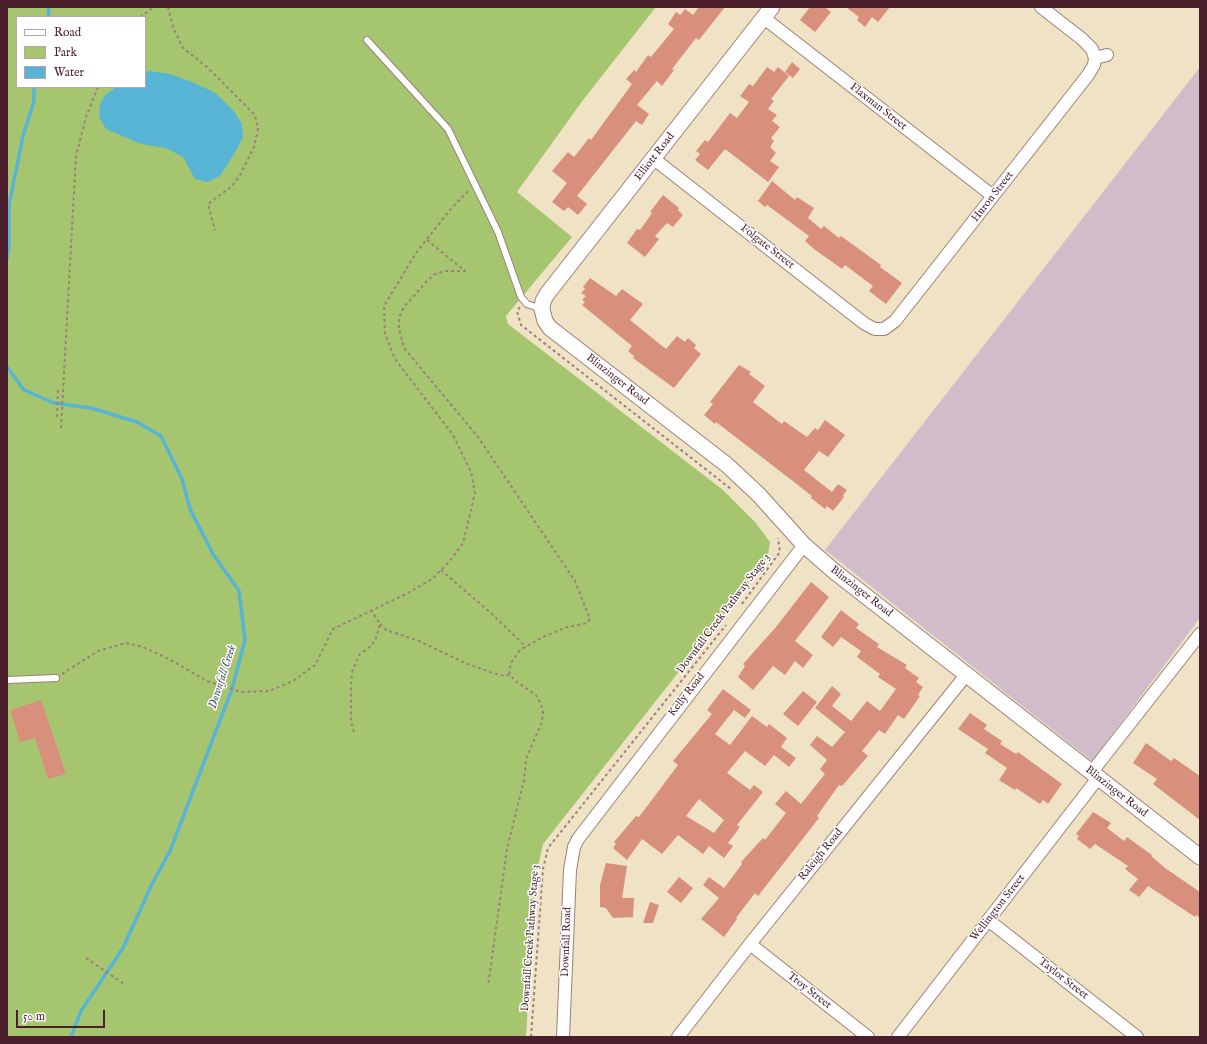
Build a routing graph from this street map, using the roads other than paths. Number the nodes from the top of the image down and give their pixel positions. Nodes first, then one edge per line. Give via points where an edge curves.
1 (1041, 7) edge
2 (768, 12) edge
3 (367, 40) dead end
4 (1107, 55) dead end
5 (1095, 58) junction
6 (654, 159) junction
7 (993, 196) junction
8 (542, 309) junction
9 (882, 329) joint
10 (804, 545) junction
11 (1200, 634) edge
12 (966, 675) junction
13 (56, 678) road end
14 (7, 680) edge
15 (1095, 776) junction
16 (574, 848) joint
17 (1200, 857) edge
18 (988, 920) junction
19 (750, 944) junction
20 (563, 1037) edge
21 (678, 1037) edge
22 (868, 1037) edge
23 (898, 1037) edge
24 (1138, 1037) edge

1 - 5 street via 1082,39 1092,49
2 - 6 street, Elliott Road
2 - 7 street, Flaxman Street
3 - 8 lane via 448,129 498,232 524,301
4 - 5 street
5 - 7 street, Huron Street via 1088,75
6 - 8 street, Elliott Road via 547,294
6 - 9 street, Folgate Street via 865,324
7 - 9 street, Huron Street via 895,321
8 - 10 street, Blinzinger Road via 550,328 727,465 759,495
10 - 12 street, Blinzinger Road
10 - 16 street, Kelly Road via 583,829
11 - 15 street, Wellington Street
12 - 15 street, Blinzinger Road
12 - 19 street, Raleigh Road
13 - 14 lane
15 - 17 street, Blinzinger Road
15 - 18 street, Wellington Street
16 - 20 street, Downfall Road via 570,870
18 - 23 street, Wellington Street
18 - 24 street, Taylor Street
19 - 21 street, Raleigh Road
19 - 22 street, Troy Street

